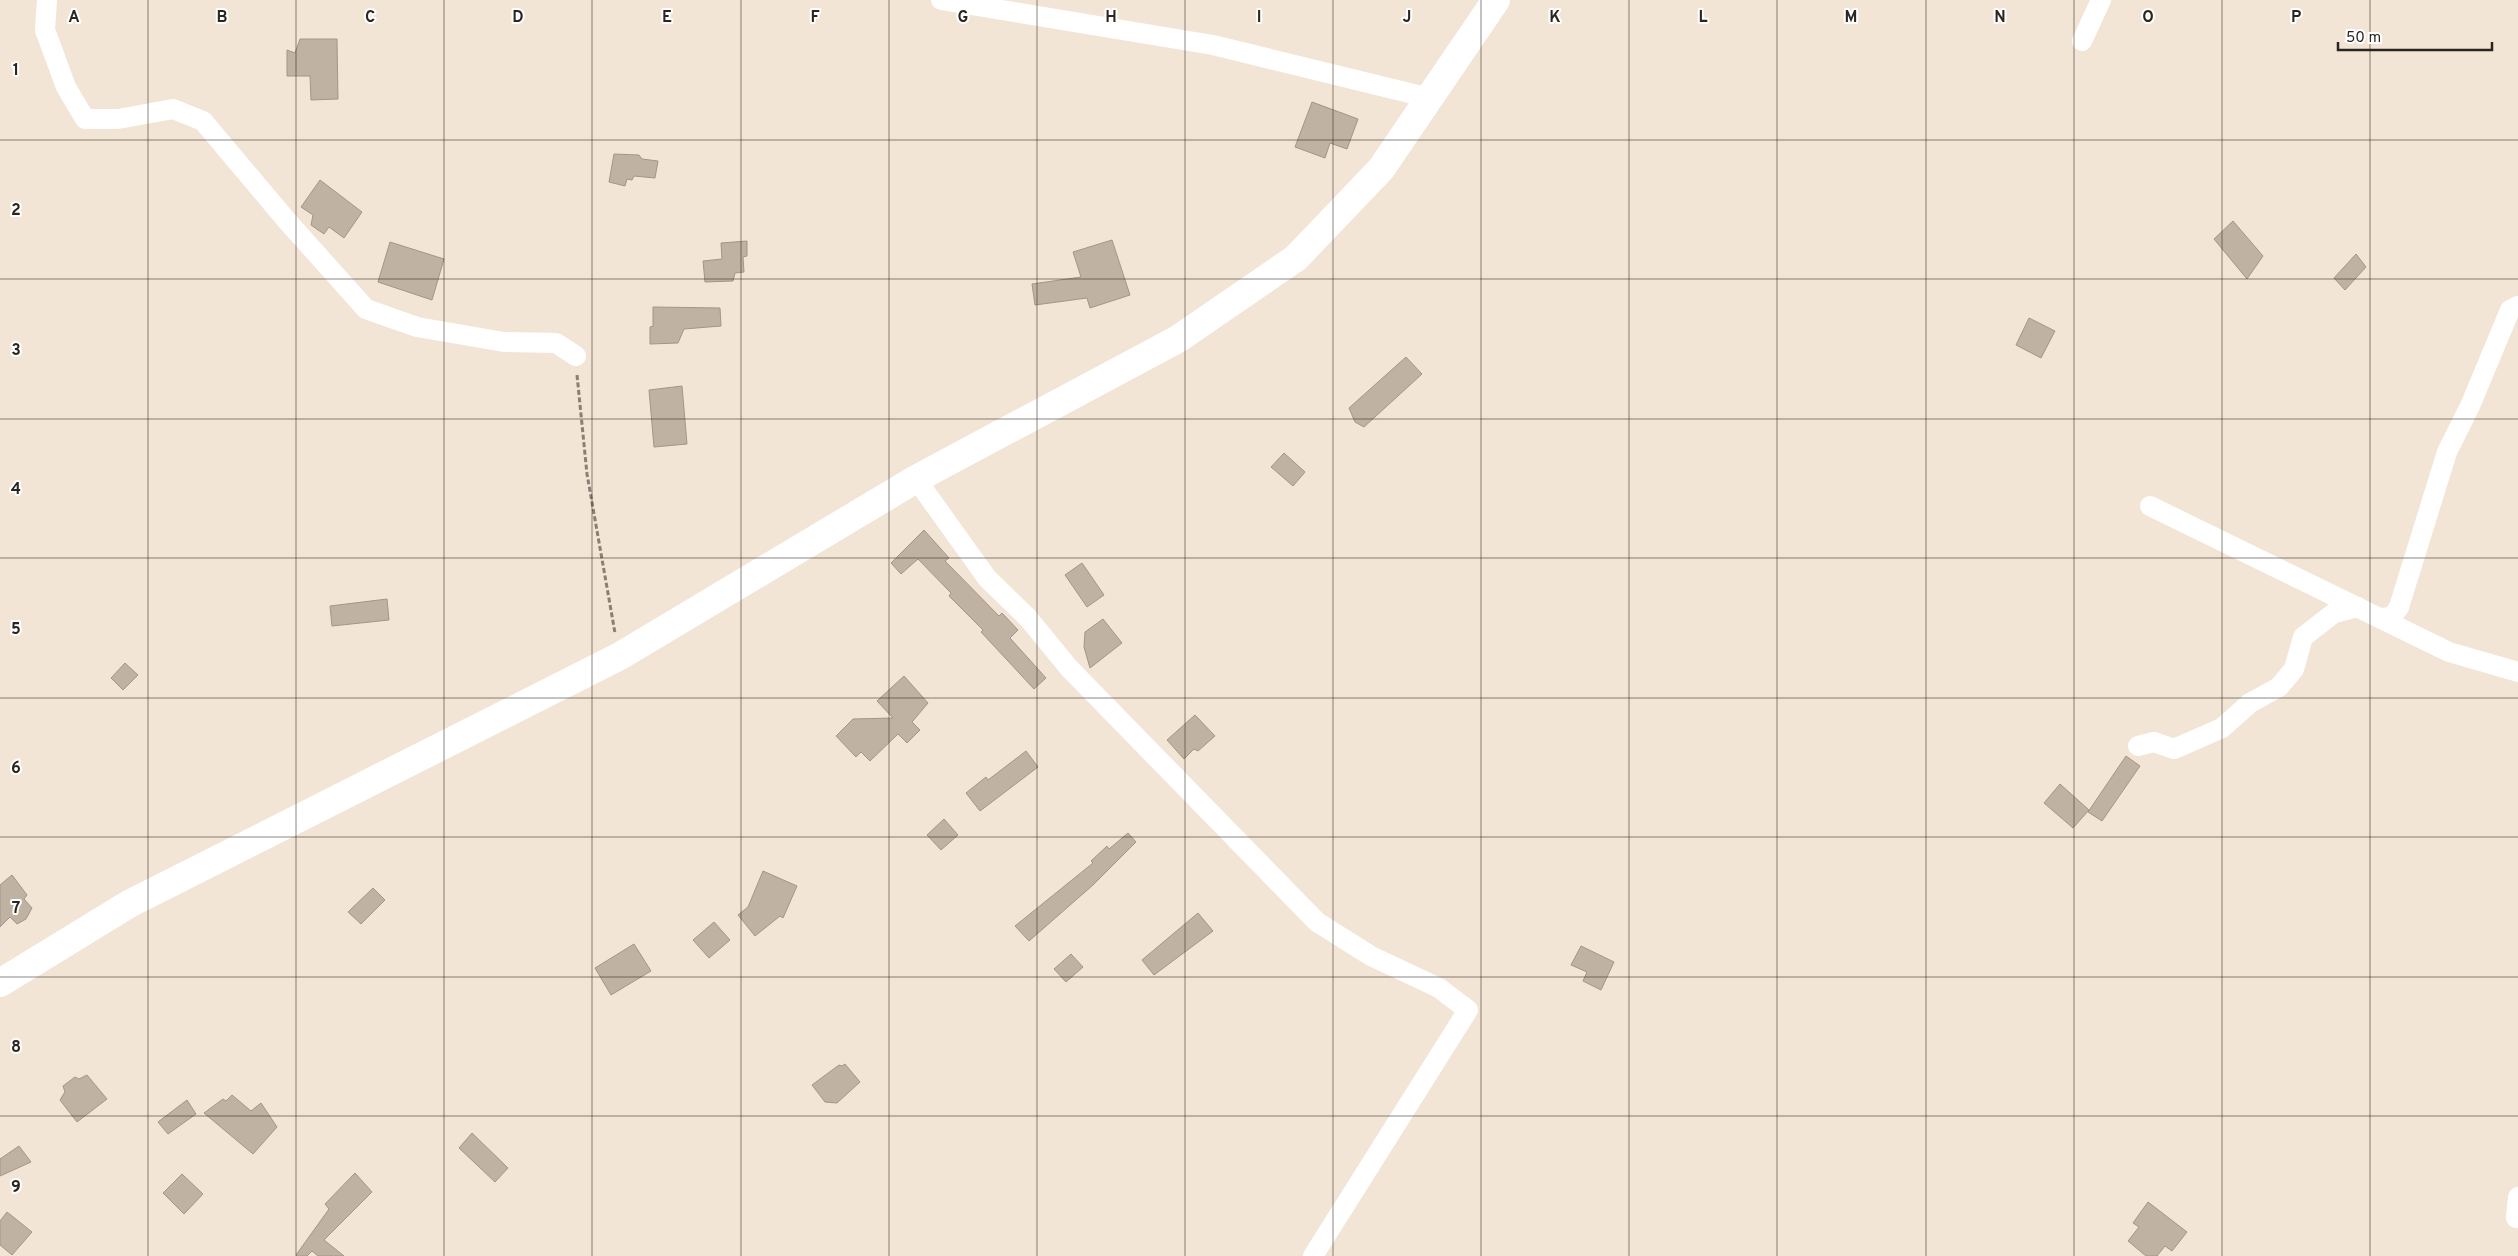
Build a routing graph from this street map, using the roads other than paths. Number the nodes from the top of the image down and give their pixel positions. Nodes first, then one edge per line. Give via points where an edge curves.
1 (47, 0) edge
2 (941, 0) edge
3 (1496, 0) edge
4 (2101, 0) edge
5 (2082, 41) dead end
6 (1430, 98) junction
7 (2518, 306) edge
8 (576, 356) road end
9 (916, 479) junction
10 (2150, 506) dead end
11 (2358, 607) junction
12 (2381, 618) junction
13 (2518, 672) edge
14 (2138, 746) dead end
15 (0, 983) edge
16 (2518, 1197) edge
17 (2516, 1218) dead end
18 (1313, 1256) edge

1 - 8 street via 45,30 66,87 86,119 118,120 173,110 203,121 366,309 426,329 504,342 556,343
2 - 6 street via 1213,45
3 - 6 street
4 - 5 street
6 - 9 street via 1381,169 1296,258 1178,339
7 - 12 street via 2510,310 2447,452 2399,607 2392,616
9 - 15 street via 620,656 129,904
9 - 18 street via 987,578 1317,922 1371,956 1439,988 1468,1010
10 - 11 street
11 - 12 street
11 - 14 street via 2334,613 2303,637 2294,669 2279,687 2250,703 2222,728 2174,749 2154,742
12 - 13 street via 2449,652
16 - 17 street

